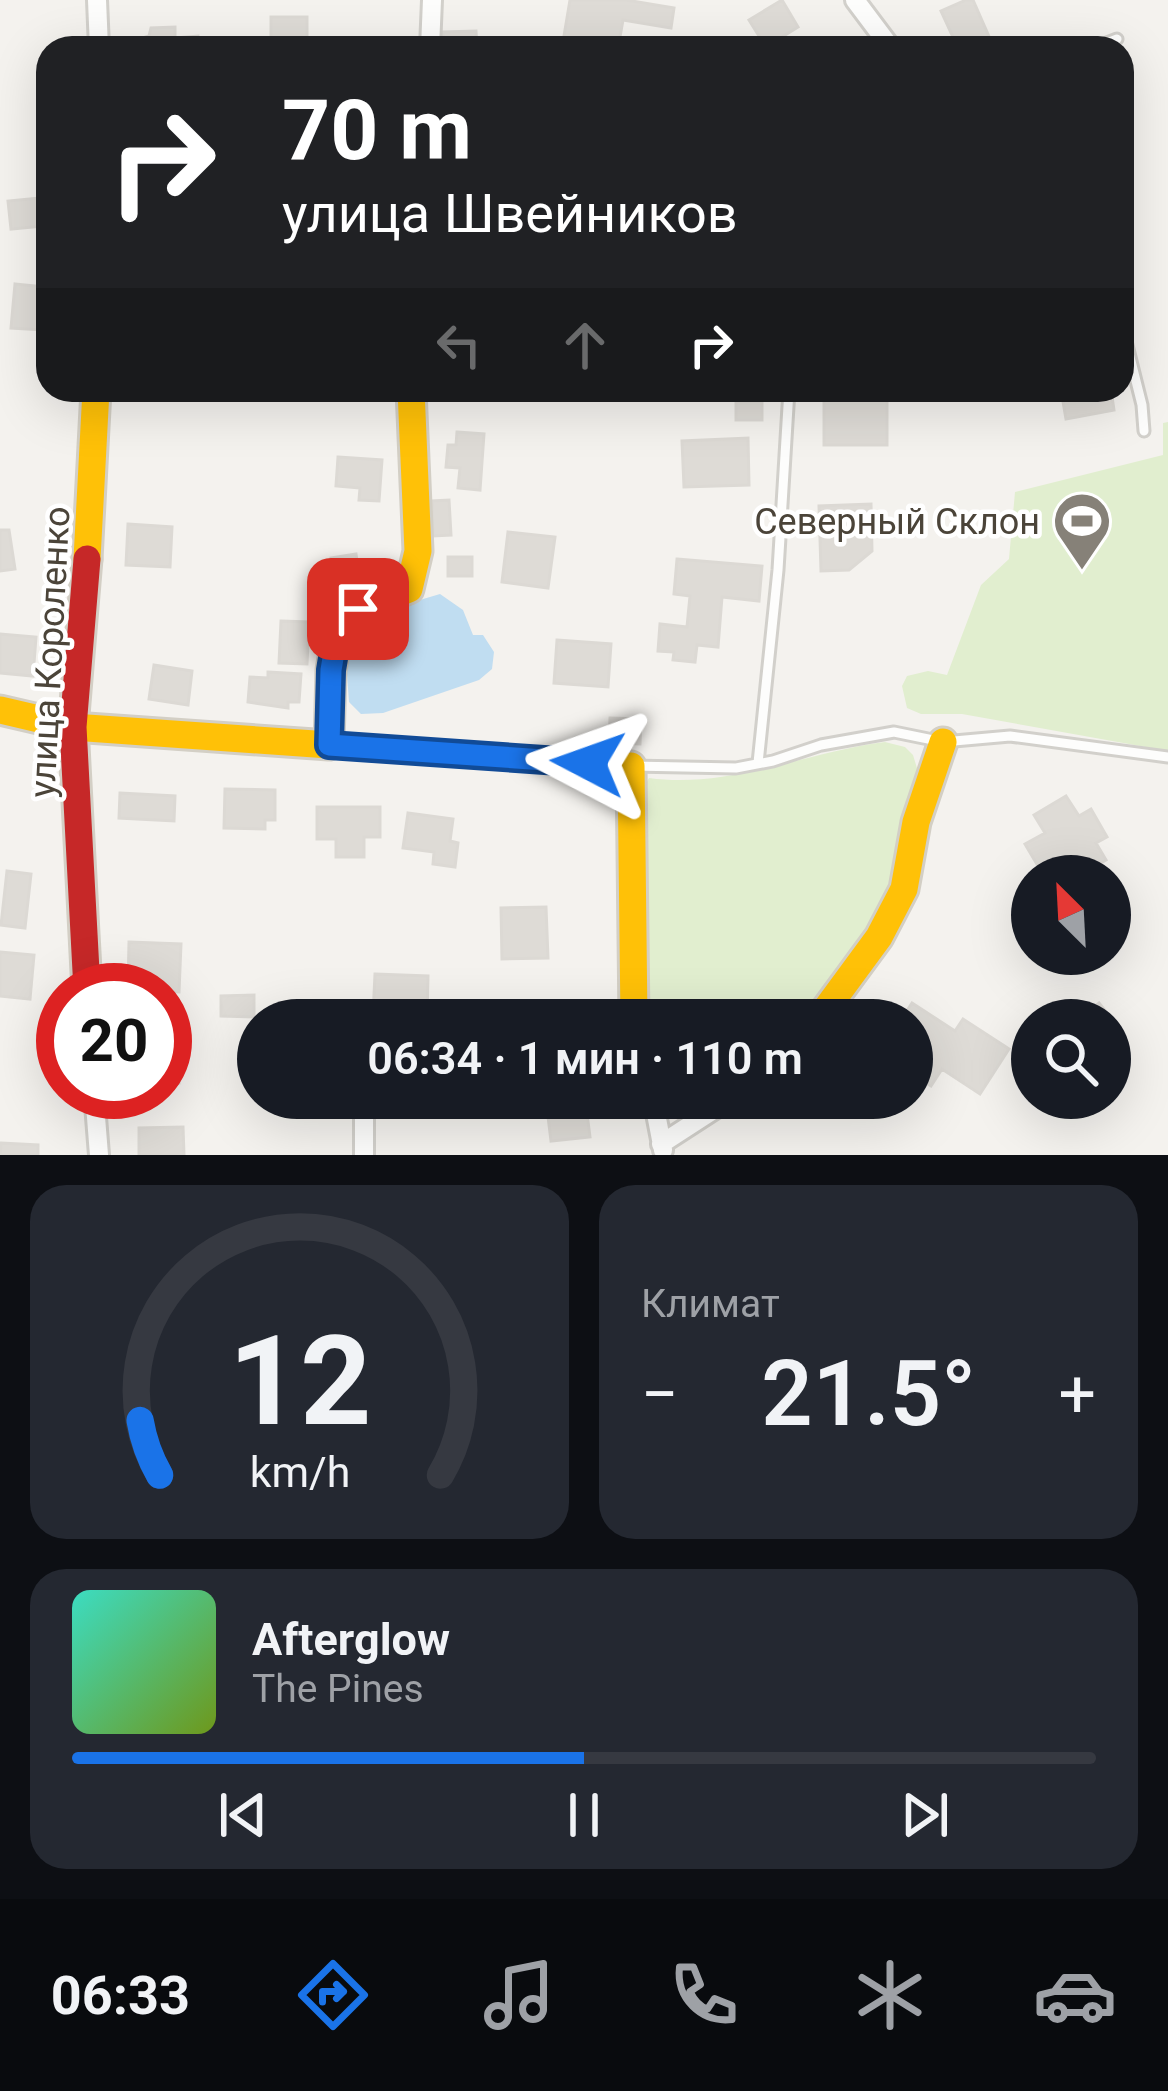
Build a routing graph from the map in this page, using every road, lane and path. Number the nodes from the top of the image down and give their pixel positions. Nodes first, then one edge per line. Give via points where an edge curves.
1 (97, 0) edge
2 (432, 0) edge
3 (855, 0) edge
4 (98, 36) edge
5 (430, 36) edge
6 (882, 36) edge
7 (1134, 373) edge
8 (96, 402) edge
9 (411, 402) edge
10 (788, 402) edge
11 (1144, 431) dead end
12 (0, 710) edge
13 (74, 727) junction
14 (943, 742) junction
15 (329, 745) junction
16 (1168, 757) edge
17 (758, 764) junction
18 (631, 766) junction
19 (86, 963) edge
20 (634, 999) edge
21 (834, 999) edge
22 (96, 1119) edge
23 (364, 1119) edge
24 (657, 1119) edge
25 (704, 1119) edge
26 (663, 1149) edge
27 (99, 1155) edge
28 (364, 1155) edge

1 - 4 street
2 - 5 street
3 - 6 street
7 - 11 lane
8 - 13 street, улица Короленко
9 - 15 street via 418,550 409,589 339,623
10 - 17 lane
12 - 13 street
13 - 15 street
13 - 19 street, улица Короленко
14 - 16 lane via 1010,736
14 - 17 lane via 894,732
14 - 21 street via 904,890
15 - 18 lane
17 - 18 lane
18 - 20 street
22 - 27 street
23 - 28 street
24 - 26 street
25 - 26 street

